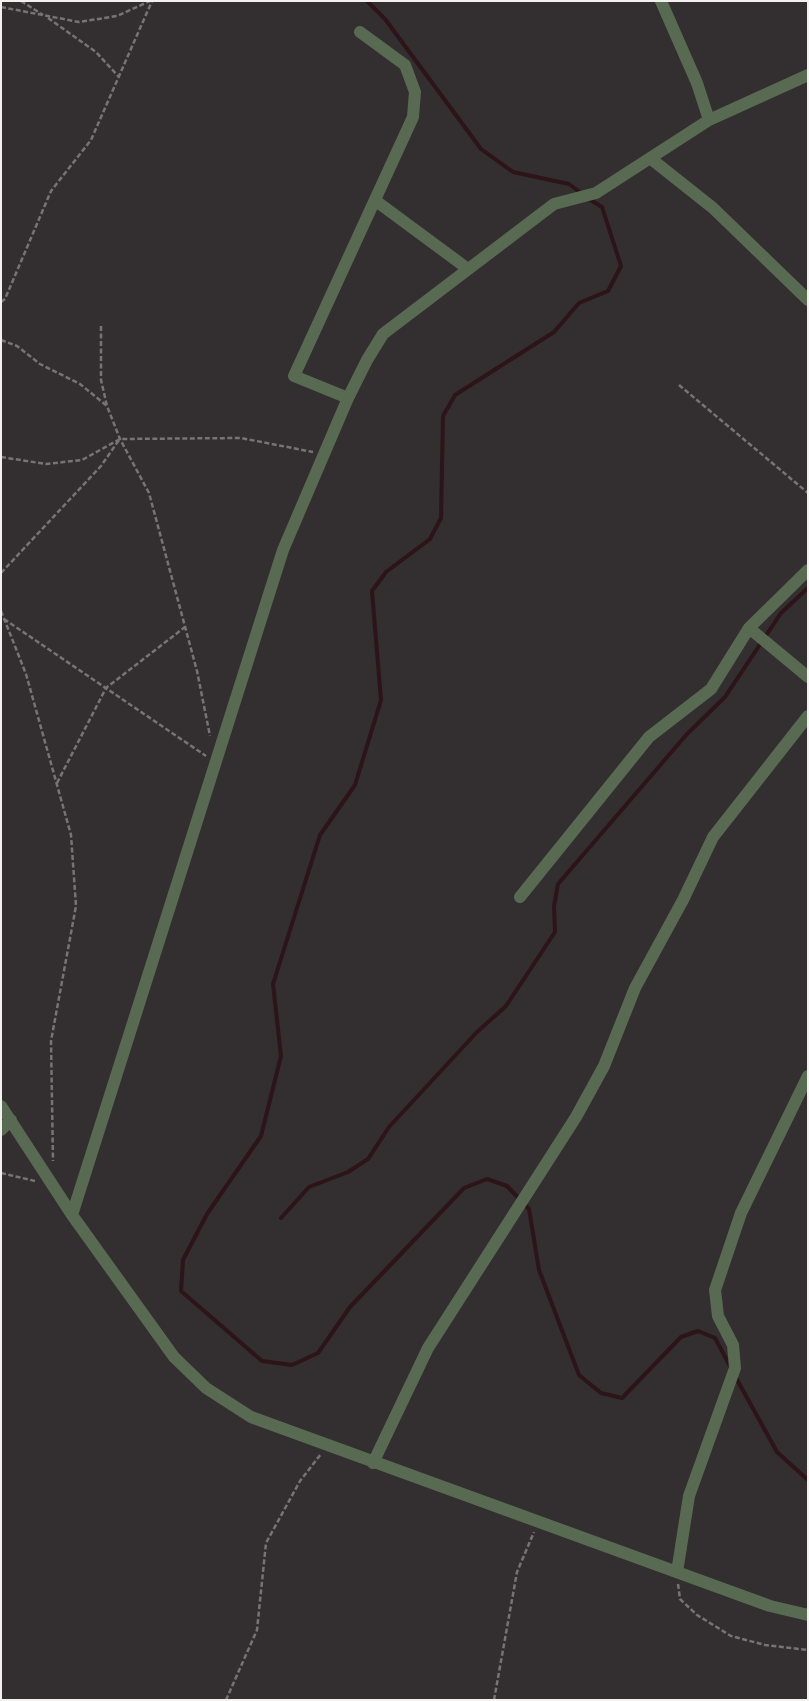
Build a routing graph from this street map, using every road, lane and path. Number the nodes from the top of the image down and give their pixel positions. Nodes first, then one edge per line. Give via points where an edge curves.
1 (21, 1) edge
2 (151, 1) edge
3 (661, 1) edge
4 (1, 8) edge
5 (45, 16) junction
6 (360, 32) dead end
7 (808, 74) edge
8 (119, 77) junction
9 (709, 120) junction
10 (650, 158) junction
11 (376, 201) junction
12 (468, 268) junction
13 (808, 300) edge
14 (1, 302) edge
15 (102, 326) dead end
16 (1, 340) edge
17 (680, 384) dead end
18 (348, 398) junction
19 (107, 406) junction
20 (120, 439) junction
21 (324, 454) junction
22 (1, 457) edge
23 (808, 494) edge
24 (808, 570) edge
25 (1, 574) edge
26 (1, 611) edge
27 (4, 618) junction
28 (185, 627) junction
29 (749, 628) junction
30 (808, 677) edge
31 (106, 688) junction
32 (808, 716) edge
33 (216, 762) junction
34 (57, 784) junction
35 (520, 897) dead end
36 (808, 1076) edge
37 (1, 1106) edge
38 (11, 1120) junction
39 (1, 1130) edge
40 (1, 1173) edge
41 (53, 1186) junction
42 (72, 1216) junction
43 (326, 1446) junction
44 (373, 1463) junction
45 (538, 1522) junction
46 (676, 1572) junction
47 (808, 1615) edge
48 (808, 1650) edge
49 (226, 1700) edge
50 (494, 1700) edge

1 - 5 path
2 - 5 path via 117,16 79,22
2 - 8 path
3 - 9 street via 697,83
4 - 5 path
5 - 8 path via 96,52
6 - 11 street via 405,65 415,92 413,117
7 - 9 street
8 - 14 path via 91,140 51,191
9 - 10 street
10 - 12 street via 596,193 554,204
10 - 13 street via 713,208
11 - 12 street
11 - 18 street via 294,376
12 - 18 street via 383,334
15 - 19 path via 101,380
16 - 19 path via 80,384
17 - 23 path
18 - 21 street
19 - 20 path
20 - 21 path via 241,438
20 - 22 path via 82,460 46,464
20 - 25 path via 102,466
20 - 28 path via 149,493
21 - 33 street via 283,550
24 - 29 street
26 - 27 path
27 - 31 path
27 - 34 path via 26,674
28 - 31 path
28 - 33 path
29 - 30 street
29 - 35 street via 711,689 650,737
31 - 33 path
31 - 34 path
32 - 44 street via 713,837 636,988 590,1092 428,1348
33 - 42 street
34 - 41 path via 71,835 76,906 51,1041
36 - 46 street via 742,1214 715,1290 718,1316 733,1345 735,1368 689,1496
37 - 38 street
38 - 39 street
38 - 41 street
40 - 41 path
41 - 42 street
42 - 43 street via 174,1357 206,1388 251,1417
43 - 44 street
43 - 49 path via 300,1482 266,1543 257,1630
44 - 45 street
45 - 46 street
45 - 50 path via 517,1572
46 - 47 street via 770,1606
46 - 48 path via 680,1598 697,1615 731,1636 765,1645

